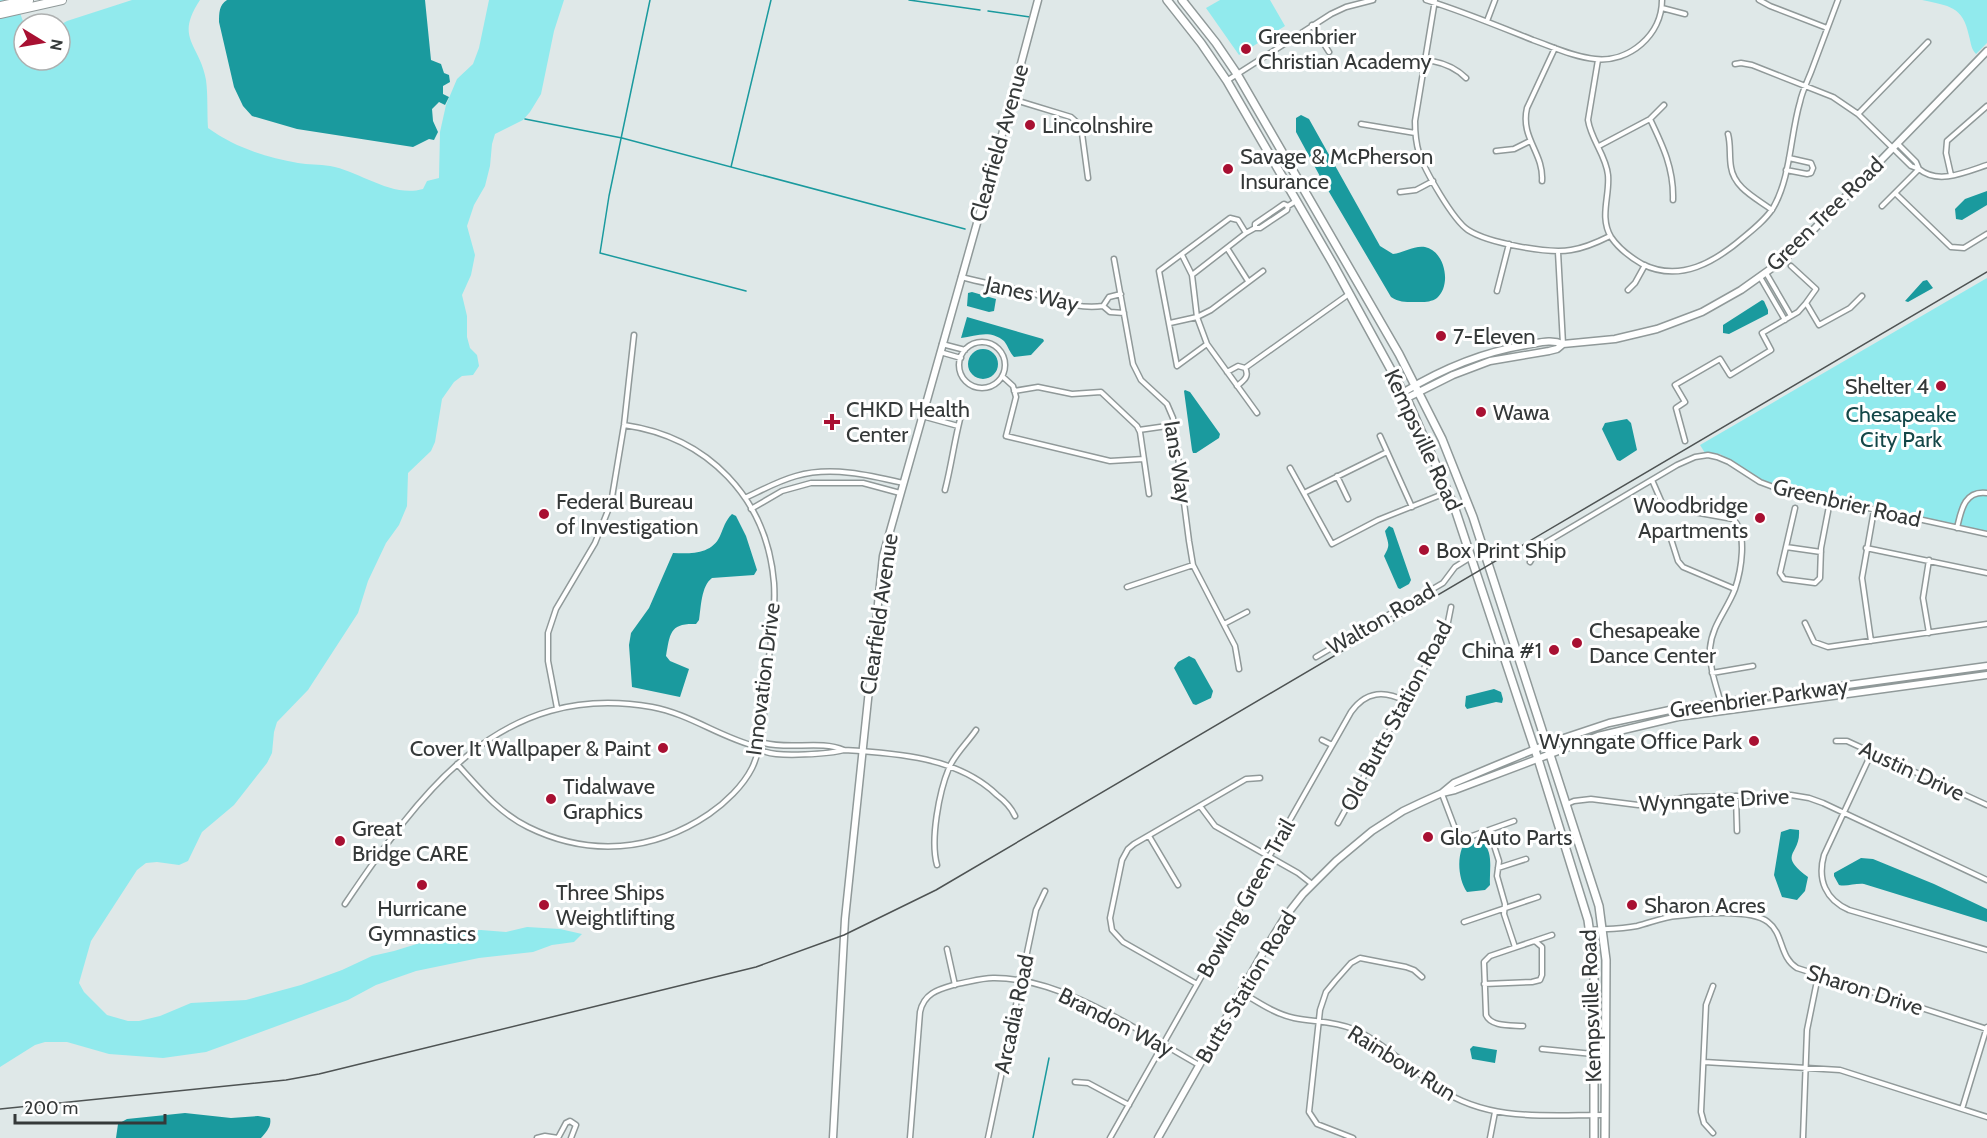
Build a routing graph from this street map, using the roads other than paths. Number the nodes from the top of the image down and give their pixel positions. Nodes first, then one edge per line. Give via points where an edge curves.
1 (29, 0) edge
2 (62, 0) edge
3 (1038, 0) edge
4 (1167, 0) edge
5 (1182, 0) edge
6 (1373, 0) edge
7 (1426, 0) edge
8 (1495, 0) edge
9 (1662, 0) edge
10 (1760, 0) edge
11 (1838, 0) edge
12 (1435, 1) edge
13 (0, 6) edge
14 (1662, 8) junction
15 (1685, 14) dead end
16 (0, 15) edge
17 (1487, 21) junction
18 (1312, 25) junction
19 (1827, 28) junction
20 (1928, 42) dead end
21 (1555, 48) junction
22 (1987, 51) edge
23 (1329, 52) dead end
24 (1598, 60) junction
25 (1425, 61) junction
26 (1395, 63) dead end
27 (1735, 64) dead end
28 (1237, 75) junction
29 (1466, 78) dead end
30 (1227, 81) junction
31 (1806, 85) junction
32 (1012, 99) junction
33 (1664, 105) dead end
34 (1987, 106) edge
35 (1858, 114) junction
36 (1650, 119) junction
37 (1361, 123) dead end
38 (1415, 133) junction
39 (1728, 134) dead end
40 (1530, 141) junction
41 (1897, 143) junction
42 (1599, 146) junction
43 (1892, 149) junction
44 (1496, 151) dead end
45 (1789, 158) junction
46 (1987, 165) edge
47 (1919, 169) junction
48 (1786, 170) junction
49 (1951, 175) junction
50 (1088, 178) dead end
51 (1433, 181) junction
52 (1542, 181) dead end
53 (1401, 192) dead end
54 (1895, 193) junction
55 (1673, 200) dead end
56 (1297, 201) junction
57 (1882, 206) dead end
58 (1772, 210) junction
59 (1246, 233) junction
60 (1987, 234) edge
61 (1610, 236) junction
62 (1509, 244) junction
63 (1227, 248) junction
64 (1558, 252) junction
65 (1182, 255) junction
66 (1114, 259) dead end
67 (1644, 265) junction
68 (1791, 266) dead end
69 (1263, 271) dead end
70 (1766, 272) junction
71 (1192, 275) junction
72 (961, 277) junction
73 (1760, 277) junction
74 (1248, 281) junction
75 (1628, 290) dead end
76 (1497, 291) dead end
77 (1120, 294) junction
78 (1350, 294) junction
79 (1862, 296) dead end
80 (1806, 303) junction
81 (1104, 306) junction
82 (1124, 313) junction
83 (1791, 316) junction
84 (1197, 317) junction
85 (1785, 320) junction
86 (1170, 323) junction
87 (634, 335) dead end
88 (942, 344) junction
89 (1207, 344) junction
90 (1563, 344) junction
91 (965, 350) junction
92 (940, 352) junction
93 (960, 358) junction
94 (1245, 368) junction
95 (1227, 372) junction
96 (1002, 376) junction
97 (1237, 386) junction
98 (1417, 388) junction
99 (1014, 391) junction
100 (1405, 395) junction
101 (963, 408) dead end
102 (1257, 413) dead end
103 (922, 416) junction
104 (624, 425) junction
105 (1174, 425) junction
106 (958, 426) junction
107 (1139, 430) junction
108 (1380, 436) dead end
109 (1685, 441) dead end
110 (1387, 452) junction
111 (1144, 459) junction
112 (1290, 468) dead end
113 (1337, 477) junction
114 (1652, 480) junction
115 (903, 483) junction
116 (945, 490) dead end
117 (1449, 492) junction
118 (900, 493) junction
119 (1304, 493) junction
120 (1149, 494) dead end
121 (1987, 494) edge
122 (745, 498) junction
123 (1348, 498) dead end
124 (1830, 501) junction
125 (1412, 507) junction
126 (1795, 508) dead end
127 (751, 509) junction
128 (1874, 510) junction
129 (1957, 528) junction
130 (1987, 534) edge
131 (1671, 539) dead end
132 (1786, 547) junction
133 (1866, 548) junction
134 (1821, 552) junction
135 (1472, 557) junction
136 (1929, 560) junction
137 (1530, 562) dead end
138 (1193, 565) junction
139 (1987, 573) edge
140 (1127, 587) dead end
141 (1735, 589) junction
142 (1451, 607) dead end
143 (1247, 612) dead end
144 (1805, 623) dead end
145 (1224, 624) junction
146 (1987, 624) edge
147 (1929, 633) junction
148 (1871, 641) junction
149 (1316, 657) dead end
150 (1753, 666) dead end
151 (1987, 666) edge
152 (1239, 669) dead end
153 (1712, 672) junction
154 (1987, 675) edge
155 (1405, 701) junction
156 (1722, 704) junction
157 (557, 708) junction
158 (1724, 712) junction
159 (976, 730) dead end
160 (1322, 740) dead end
161 (1836, 741) dead end
162 (1548, 744) junction
163 (1332, 746) junction
164 (758, 747) junction
165 (1535, 749) junction
166 (844, 750) junction
167 (862, 751) junction
168 (1872, 752) junction
169 (1551, 754) junction
170 (1538, 759) junction
171 (457, 764) junction
172 (950, 766) junction
173 (1260, 778) dead end
174 (1442, 793) junction
175 (1736, 796) junction
176 (1567, 804) junction
177 (1200, 806) junction
178 (1987, 806) edge
179 (1844, 813) junction
180 (1015, 816) dead end
181 (1514, 821) dead end
182 (1338, 823) dead end
183 (1489, 830) junction
184 (1737, 831) dead end
185 (1149, 836) junction
186 (1269, 856) junction
187 (1526, 859) dead end
188 (937, 864) dead end
189 (1498, 868) junction
190 (1987, 880) edge
191 (1312, 884) junction
192 (1178, 885) dead end
193 (1045, 891) dead end
194 (1538, 897) dead end
195 (345, 904) dead end
196 (1505, 908) junction
197 (1464, 922) dead end
198 (1603, 929) junction
199 (1591, 930) junction
200 (1552, 935) dead end
201 (1534, 941) junction
202 (1515, 947) junction
203 (947, 950) dead end
204 (1987, 950) edge
205 (1818, 976) junction
206 (1422, 977) dead end
207 (1021, 981) junction
208 (1197, 984) junction
209 (1484, 984) junction
210 (955, 985) junction
211 (1713, 986) dead end
212 (1241, 992) junction
213 (1319, 1021) junction
214 (1523, 1026) dead end
215 (1987, 1028) edge
216 (1163, 1045) junction
217 (1542, 1049) dead end
218 (1594, 1054) junction
219 (1704, 1062) junction
220 (1199, 1066) junction
221 (1805, 1068) junction
222 (1075, 1082) dead end
223 (1129, 1105) junction
224 (1962, 1109) junction
225 (1494, 1112) junction
226 (1593, 1115) junction
227 (1605, 1115) junction
228 (1987, 1117) edge
229 (1713, 1133) dead end
230 (537, 1138) edge
231 (558, 1138) edge
232 (571, 1138) edge
233 (833, 1138) edge
234 (910, 1138) edge
235 (988, 1138) edge
236 (1110, 1138) edge
237 (1158, 1138) edge
238 (1353, 1138) edge
239 (1490, 1138) edge
240 (1594, 1138) edge
241 (1605, 1138) edge
242 (1803, 1138) edge

1 - 13 highway
2 - 16 highway
3 - 32 street, Clearfield Avenue
4 - 30 main road, Kempsville Road
5 - 28 main road, Kempsville Road
6 - 18 street via 1346,7
7 - 12 street
8 - 17 street
9 - 14 street
10 - 19 street
11 - 19 street
12 - 17 street
12 - 25 street
14 - 15 street
14 - 24 street via 1654,29 1641,44 1618,57
17 - 21 street
18 - 23 street
18 - 28 street
19 - 31 street
20 - 35 street
21 - 24 street
21 - 40 street via 1527,108 1525,125
22 - 41 street, Green Tree Road
24 - 42 street via 1588,120
25 - 26 street
25 - 29 street via 1449,65
25 - 38 street
27 - 31 street via 1747,63
28 - 30 street
28 - 98 main road, Kempsville Road
30 - 56 main road, Kempsville Road
31 - 35 street
31 - 45 street
32 - 50 street via 1077,121
32 - 72 street, Clearfield Avenue
33 - 36 street
34 - 49 street via 1947,141
35 - 43 street
36 - 42 street
36 - 55 street via 1672,171
37 - 38 street
38 - 51 street via 1419,154
39 - 58 street via 1730,165 1736,181
40 - 44 street via 1514,149
40 - 52 street via 1541,165
41 - 43 street, Green Tree Road
41 - 47 street
42 - 61 street via 1608,178 1605,209
43 - 47 street
43 - 70 street, Green Tree Road via 1786,258
45 - 48 street
45 - 48 street via 1811,163 1813,168 1811,174
46 - 49 street
47 - 49 street via 1930,176
47 - 54 street
48 - 58 street
51 - 53 street
51 - 62 street via 1465,228
54 - 57 street
54 - 60 street via 1951,247 1964,248
56 - 59 street via 1284,204
56 - 78 main road, Kempsville Road
58 - 67 street via 1707,264 1687,271 1665,272
59 - 63 street
59 - 65 street via 1238,220 1230,218
61 - 64 street via 1585,247
61 - 67 street via 1625,253
62 - 64 street
62 - 76 street
63 - 71 street
63 - 74 street
64 - 90 street
65 - 71 street
65 - 86 street via 1159,271
66 - 77 street, Ians Way
67 - 75 street
68 - 80 street via 1816,290
69 - 74 street
70 - 73 street, Green Tree Road
70 - 83 street
71 - 84 street
72 - 81 street, Janes Way via 1070,305
72 - 88 street, Clearfield Avenue
73 - 85 street
73 - 90 street, Green Tree Road via 1702,312 1657,329 1615,339
74 - 84 street
77 - 81 street, Janes Way via 1109,297
77 - 82 street, Ians Way
78 - 94 street
78 - 100 main road, Kempsville Road
79 - 80 street via 1850,308 1820,325
80 - 83 street
81 - 82 street, Janes Way via 1110,312
82 - 105 street, Ians Way via 1136,373 1167,404
83 - 85 street
84 - 86 street
84 - 89 street
85 - 109 street via 1762,333 1771,350 1730,375 1720,359 1675,385 1685,402 1676,408
86 - 89 street via 1177,366
87 - 104 street
88 - 91 street
88 - 92 street, Clearfield Avenue
89 - 95 street
90 - 98 street, Green Tree Road via 1551,341 1493,351 1458,364
91 - 93 street
91 - 96 street via 981,342 996,346 1004,358
92 - 93 street
92 - 103 street, Clearfield Avenue
93 - 96 street via 959,368 972,386 987,387
94 - 95 street via 1238,366
94 - 97 street via 1246,378
95 - 97 street
96 - 99 street
97 - 102 street
98 - 100 street, Green Tree Road
98 - 162 main road, Kempsville Road via 1473,517
99 - 107 street via 1038,387 1072,394 1101,392
99 - 111 street via 1015,404 1006,436 1110,461
100 - 117 main road, Kempsville Road
101 - 106 street
103 - 106 street
103 - 115 street, Clearfield Avenue
104 - 122 street, Innovation Drive via 664,434 694,449 720,469
104 - 157 street via 606,518 588,557 556,609 548,633 548,661
105 - 107 street
105 - 138 street, Ians Way
106 - 116 street
107 - 111 street
108 - 110 street
110 - 113 street
110 - 125 street
111 - 120 street
112 - 119 street
113 - 119 street
113 - 123 street
114 - 124 street, Greenbrier Road via 1689,460 1714,456 1760,482
114 - 137 street, Greenbrier Road via 1545,543
114 - 141 street via 1666,507 1721,516 1739,525 1742,542
115 - 118 street, Clearfield Avenue
115 - 122 street via 861,474 810,473
117 - 125 street
117 - 135 main road, Kempsville Road
118 - 127 street via 863,483 812,483 782,491
118 - 167 street, Clearfield Avenue via 880,574
119 - 125 street via 1332,544
121 - 129 street via 1977,493 1968,498
122 - 127 street, Innovation Drive
124 - 128 street, Greenbrier Road
124 - 134 street
126 - 132 street
127 - 164 street, Innovation Drive via 764,538 774,586
128 - 129 street, Greenbrier Road
128 - 133 street
129 - 130 street, Greenbrier Road
131 - 141 street via 1683,567
132 - 134 street
132 - 134 street via 1780,573 1784,579 1818,581
133 - 136 street
133 - 148 street via 1862,578
135 - 149 street, Walton Road via 1460,562 1443,583
135 - 165 main road, Kempsville Road
136 - 139 street
136 - 147 street via 1923,598
138 - 140 street
138 - 145 street, Ians Way
141 - 153 street via 1713,633
142 - 155 street, Old Butts Station Road via 1447,627
143 - 145 street
144 - 148 street via 1812,640 1824,647
145 - 152 street, Ians Way via 1237,651
146 - 147 street
147 - 148 street
150 - 153 street
151 - 156 street, Greenbrier Parkway
153 - 156 street
154 - 158 street, Greenbrier Parkway
155 - 163 street, Bowling Green Trail via 1386,693 1360,702
155 - 182 street, Old Butts Station Road
156 - 158 street
156 - 162 street, Greenbrier Parkway via 1618,721
157 - 164 street via 600,703 650,707 675,713
157 - 171 street via 494,735
158 - 169 street, Greenbrier Parkway via 1636,725
159 - 172 street
160 - 163 street
161 - 168 street, Austin Drive via 1847,741
162 - 165 street, Greenbrier Parkway
162 - 169 main road, Kempsville Road
163 - 186 street, Bowling Green Trail
164 - 166 street via 765,752 789,754
164 - 166 street via 764,743 836,746
164 - 171 street, Innovation Drive via 745,780 707,815 664,838 610,847 571,843 527,826 484,794
165 - 170 main road, Kempsville Road
165 - 174 street, Butts Station Road via 1454,783
166 - 167 street
167 - 172 street
167 - 233 street, Clearfield Avenue via 844,935
168 - 178 street, Austin Drive
168 - 179 street
169 - 170 street, Greenbrier Parkway
169 - 176 main road, Kempsville Road
170 - 174 street, Butts Station Road
170 - 199 main road, Kempsville Road
171 - 195 street via 391,836
172 - 180 street via 990,788 1012,808
172 - 188 street via 938,814 934,849
173 - 177 street via 1246,779
174 - 183 street via 1459,835
174 - 191 street, Butts Station Road via 1372,831
175 - 176 street, Wynngate Drive via 1689,797 1638,805 1591,799
175 - 179 street, Wynngate Drive via 1802,796
175 - 184 street
176 - 198 main road, Kempsville Road
177 - 185 street
177 - 186 street via 1215,826
179 - 190 street, Wynngate Drive
179 - 204 street via 1821,870 1824,886 1833,900 1853,911
181 - 183 street
183 - 189 street
185 - 192 street
185 - 208 street via 1128,849 1122,860 1111,927 1123,942
186 - 191 street
186 - 208 street, Bowling Green Trail
187 - 189 street
189 - 196 street
191 - 212 street, Butts Station Road via 1277,929
193 - 207 street, Arcadia Road via 1036,910
194 - 196 street
196 - 197 street
196 - 202 street
198 - 199 street, Sharon Drive
198 - 205 street, Sharon Drive via 1677,916 1752,915 1772,926 1791,965
198 - 227 main road, Kempsville Road
199 - 218 main road, Kempsville Road
200 - 201 street
201 - 202 street
201 - 209 street via 1542,946 1540,980
202 - 209 street via 1486,958
203 - 210 street
205 - 215 street, Sharon Drive
205 - 221 street via 1809,1016
206 - 213 street via 1406,967 1356,960 1326,992
207 - 210 street, Brandon Way via 993,978
207 - 216 street, Brandon Way via 1061,990
207 - 235 street, Arcadia Road
208 - 216 street, Bowling Green Trail
209 - 214 street via 1488,1020
210 - 234 street, Brandon Way via 933,992 921,1006
211 - 219 street via 1706,1005
212 - 213 street, Rainbow Run via 1280,1013
212 - 220 street, Butts Station Road
213 - 225 street, Rainbow Run via 1355,1029 1441,1090
213 - 238 street via 1310,1114 1317,1124
215 - 224 street
216 - 220 street, Brandon Way
216 - 223 street, Bowling Green Trail
217 - 218 street
218 - 226 main road, Kempsville Road
219 - 221 street
219 - 229 street via 1701,1112
220 - 237 street, Butts Station Road
221 - 224 street via 1848,1072
221 - 242 street
222 - 223 street via 1088,1083
223 - 236 street, Bowling Green Trail
224 - 228 street
225 - 226 street, Rainbow Run via 1524,1116
225 - 239 street
226 - 227 street, Rainbow Run
226 - 240 main road, Kempsville Road
227 - 241 main road, Kempsville Road
230 - 231 street
231 - 232 street via 570,1121 576,1125

